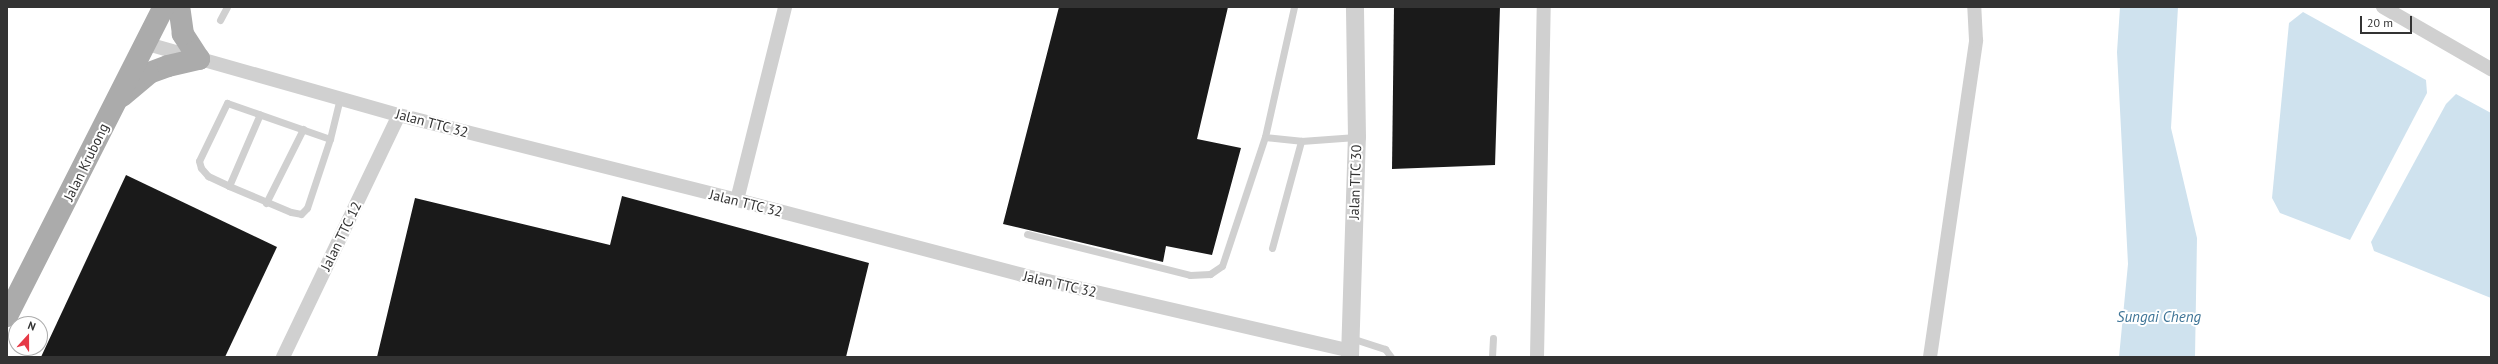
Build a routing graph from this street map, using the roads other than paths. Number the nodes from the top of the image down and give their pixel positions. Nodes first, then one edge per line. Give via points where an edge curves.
1 (164, 7) edge
2 (179, 7) edge
3 (226, 7) edge
4 (785, 7) edge
5 (1294, 7) edge
6 (1355, 7) edge
7 (1544, 7) edge
8 (1974, 7) edge
9 (2383, 7) edge
10 (220, 20) dead end
11 (144, 43) junction
12 (199, 59) junction
13 (2491, 69) edge
14 (340, 98) junction
15 (116, 101) junction
16 (260, 114) junction
17 (399, 115) junction
18 (303, 129) junction
19 (1265, 137) junction
20 (1357, 137) junction
21 (330, 138) junction
22 (1301, 141) junction
23 (229, 186) junction
24 (737, 200) junction
25 (266, 203) junction
26 (1027, 234) dead end
27 (1272, 248) dead end
28 (7, 316) edge
29 (1493, 338) dead end
30 (1351, 349) edge
31 (283, 357) edge
32 (1391, 357) edge
33 (1492, 357) edge
34 (1537, 357) edge
35 (1930, 357) edge

1 - 11 main road, Jalan Krubong
2 - 12 main road via 183,34
3 - 10 lane
4 - 24 street
5 - 19 lane
6 - 20 street, Jalan TTC 30
7 - 34 street
8 - 35 street via 1976,40
9 - 13 street
11 - 12 street, Jalan TTC 32
11 - 15 main road, Jalan Krubong
12 - 14 street, Jalan TTC 32
12 - 15 main road via 149,73
14 - 17 street, Jalan TTC 32
14 - 21 lane
15 - 28 main road, Jalan Krubong
16 - 18 lane
16 - 23 lane
16 - 23 lane via 227,103 199,161 200,168 208,176
17 - 24 street, Jalan TTC 32
17 - 31 street, Jalan TTC 12
18 - 21 lane
18 - 25 lane
19 - 22 lane
19 - 26 lane via 1222,266 1210,274 1190,275
20 - 22 lane
20 - 30 street, Jalan TTC 30
21 - 25 lane via 307,208 301,214
22 - 27 lane
23 - 25 lane
24 - 30 street, Jalan TTC 32 via 1022,275
29 - 33 lane
30 - 32 lane via 1385,349

